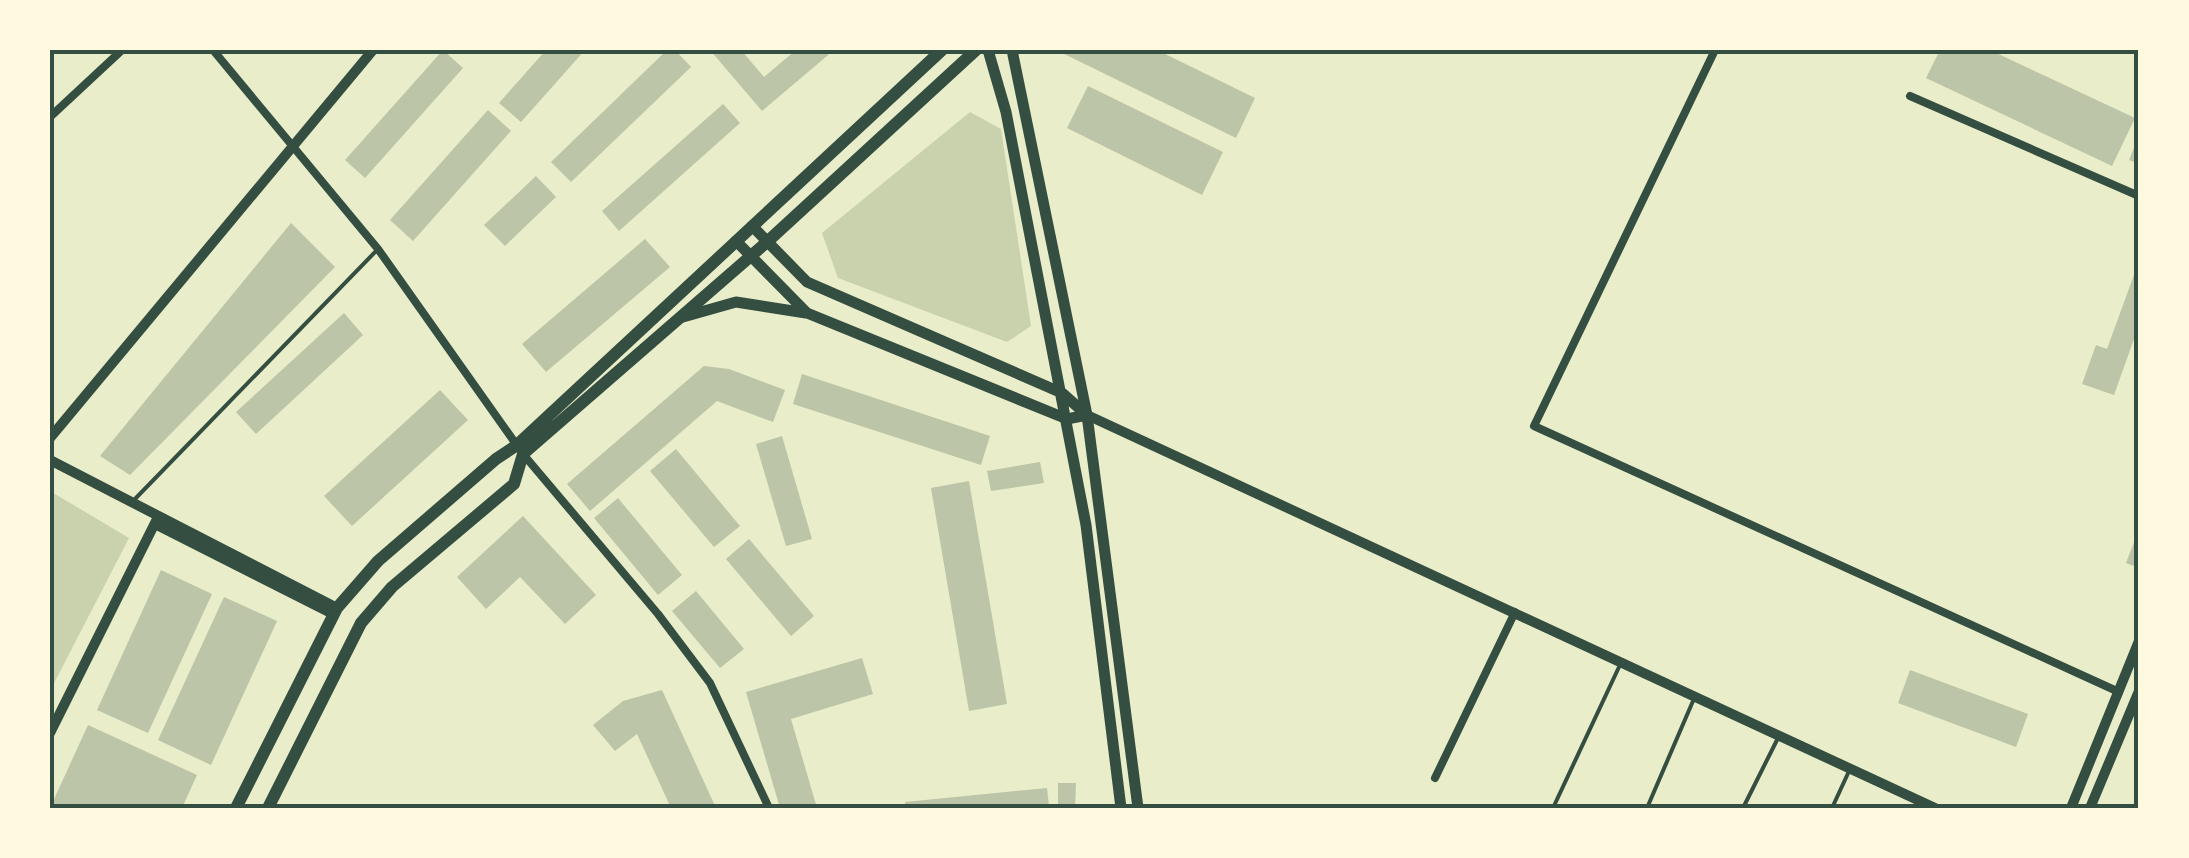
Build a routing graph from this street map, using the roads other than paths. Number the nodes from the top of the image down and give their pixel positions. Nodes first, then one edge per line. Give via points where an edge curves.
1 (122, 50) edge
2 (213, 50) edge
3 (373, 50) edge
4 (942, 50) edge
5 (976, 50) edge
6 (988, 50) edge
7 (1012, 50) edge
8 (1715, 50) edge
9 (1910, 96) dead end
10 (50, 117) edge
11 (291, 146) junction
12 (2139, 196) edge
13 (752, 226) junction
14 (736, 242) junction
15 (767, 242) junction
16 (378, 249) junction
17 (750, 256) junction
18 (807, 313) junction
19 (679, 318) junction
20 (1062, 393) junction
21 (1088, 415) junction
22 (1067, 418) junction
23 (50, 438) edge
24 (520, 450) junction
25 (50, 460) edge
26 (130, 503) junction
27 (157, 521) junction
28 (335, 611) junction
29 (1515, 612) junction
30 (2139, 641) edge
31 (1621, 662) junction
32 (2139, 691) edge
33 (2120, 693) junction
34 (1695, 697) junction
35 (50, 732) edge
36 (1778, 735) junction
37 (1850, 769) junction
38 (1435, 778) dead end
39 (1926, 806) edge
40 (236, 808) edge
41 (268, 808) edge
42 (769, 808) edge
43 (1121, 808) edge
44 (1138, 808) edge
45 (1553, 808) edge
46 (1647, 808) edge
47 (1743, 808) edge
48 (1832, 808) edge
49 (2071, 808) edge
50 (2090, 808) edge

1 - 10 street
2 - 11 street
3 - 11 street
4 - 13 main road
5 - 15 main road
6 - 20 main road
7 - 21 main road
8 - 33 street via 1534,426
9 - 12 street
11 - 16 street
11 - 23 street
13 - 14 main road
13 - 15 main road
14 - 17 main road
14 - 24 main road
15 - 17 main road
15 - 20 main road via 807,282
16 - 24 street
16 - 26 lane
17 - 18 main road
17 - 19 main road
18 - 19 main road via 736,302
18 - 22 main road
19 - 24 main road
20 - 21 main road
20 - 22 main road
21 - 22 main road
21 - 29 street
21 - 44 main road
22 - 43 main road
24 - 28 main road via 496,459 378,561
24 - 41 main road via 514,484 392,586 361,623
24 - 42 street via 710,682
25 - 26 street
26 - 27 street
27 - 28 street
27 - 35 street
28 - 40 main road
29 - 31 street
29 - 38 street
30 - 33 street
31 - 34 street
31 - 45 lane
32 - 50 street
33 - 49 street
34 - 36 street
34 - 46 lane
36 - 37 street
36 - 47 lane
37 - 39 street
37 - 48 lane

